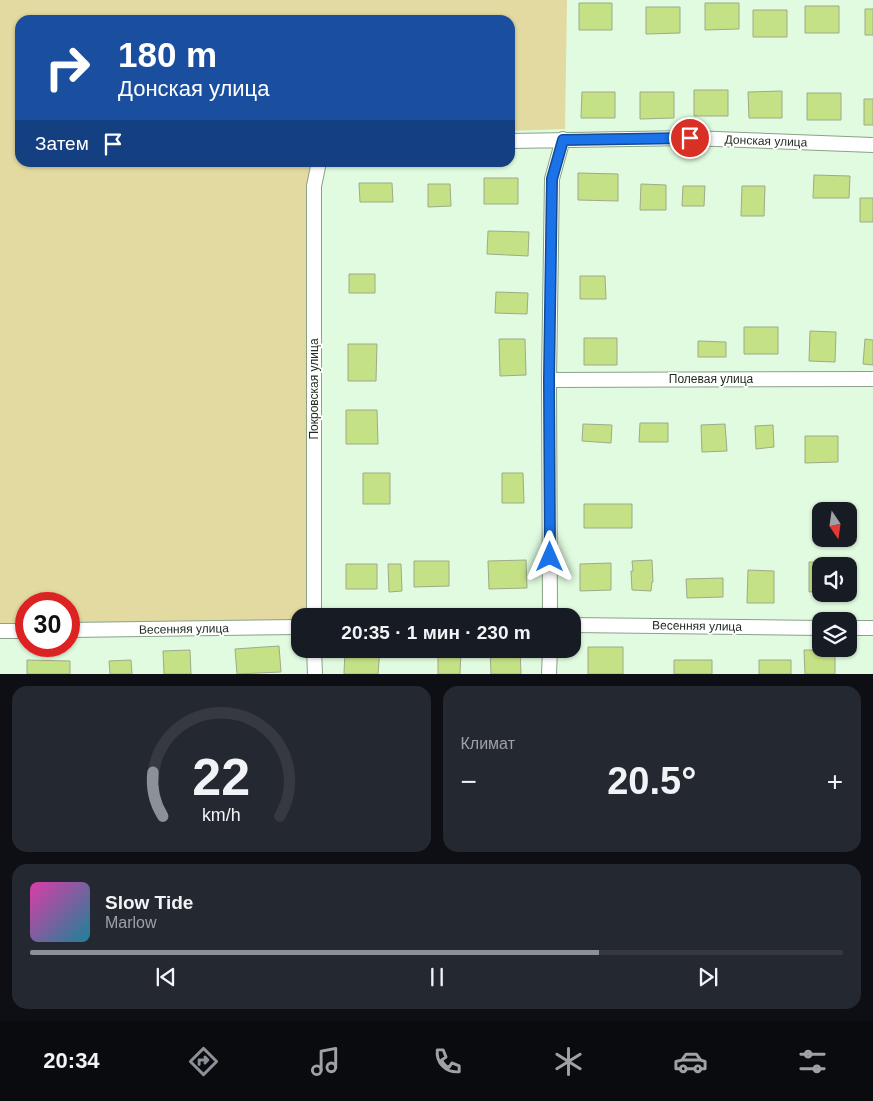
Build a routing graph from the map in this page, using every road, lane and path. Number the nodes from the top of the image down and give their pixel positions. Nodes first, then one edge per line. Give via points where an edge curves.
1 (563, 140) junction
2 (515, 141) edge
3 (873, 145) edge
4 (318, 167) edge
5 (873, 379) edge
6 (549, 380) junction
7 (314, 608) edge
8 (550, 608) edge
9 (581, 625) edge
10 (291, 627) edge
11 (812, 628) edge
12 (857, 628) edge
13 (873, 628) edge
14 (80, 630) edge
15 (0, 631) edge
16 (15, 631) edge
17 (314, 658) edge
18 (550, 658) edge
19 (315, 674) edge
20 (549, 674) edge

1 - 2 street, Донская улица
1 - 3 street, Донская улица via 690,138
1 - 6 street via 552,179
4 - 7 street, Покровская улица via 314,186
5 - 6 street, Полевая улица
6 - 8 street
9 - 11 street, Весенняя улица
10 - 14 street, Весенняя улица
12 - 13 street
15 - 16 street
17 - 19 street
18 - 20 street

